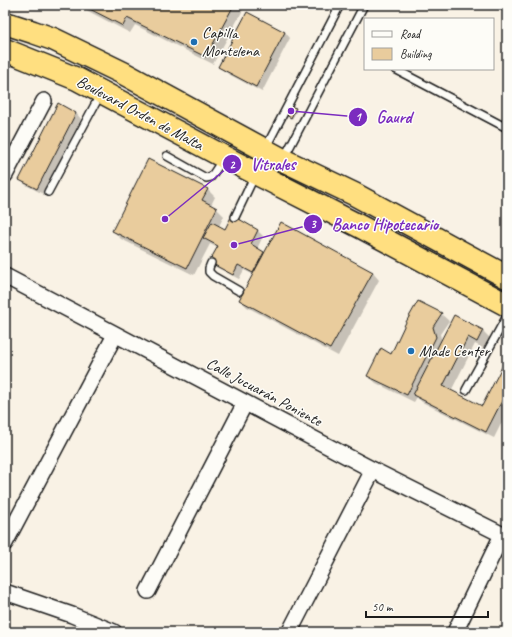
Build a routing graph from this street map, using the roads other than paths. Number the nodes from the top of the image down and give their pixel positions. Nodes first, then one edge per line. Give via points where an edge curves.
1 (340, 5) edge
2 (364, 5) edge
3 (5, 23) edge
4 (5, 50) edge
5 (397, 70) edge
6 (101, 92) junction
7 (44, 101) dead end
8 (507, 128) edge
9 (274, 155) junction
10 (167, 156) dead end
11 (224, 157) junction
12 (256, 173) junction
13 (5, 175) edge
14 (48, 192) dead end
15 (235, 217) dead end
16 (211, 263) dead end
17 (5, 276) edge
18 (507, 278) edge
19 (239, 292) dead end
20 (507, 305) edge
21 (507, 316) edge
22 (115, 335) junction
23 (466, 390) dead end
24 (245, 403) junction
25 (373, 470) junction
26 (505, 536) edge
27 (5, 543) edge
28 (148, 591) dead end
29 (5, 592) edge
30 (290, 631) dead end
31 (114, 632) edge
32 (455, 632) edge

1 - 9 lane
2 - 9 lane
3 - 9 highway, Boulevard Orden de Malta via 86,54
4 - 6 highway, Boulevard Orden de Malta
5 - 8 lane
6 - 11 highway, Boulevard Orden de Malta
6 - 14 lane
7 - 13 street
9 - 18 highway, Boulevard Orden de Malta via 354,194
10 - 11 lane via 209,179
11 - 12 highway, Boulevard Orden de Malta
12 - 15 lane
12 - 20 highway, Boulevard Orden de Malta
16 - 19 lane via 209,272
17 - 22 street, Calle Jucuarán Poniente
21 - 23 lane
22 - 24 street, Calle Jucuarán Poniente
22 - 27 street
24 - 25 street, Calle Jucuarán Poniente
24 - 28 street
25 - 26 street, Calle Jucuarán Poniente
25 - 30 street
26 - 32 street
29 - 31 street

